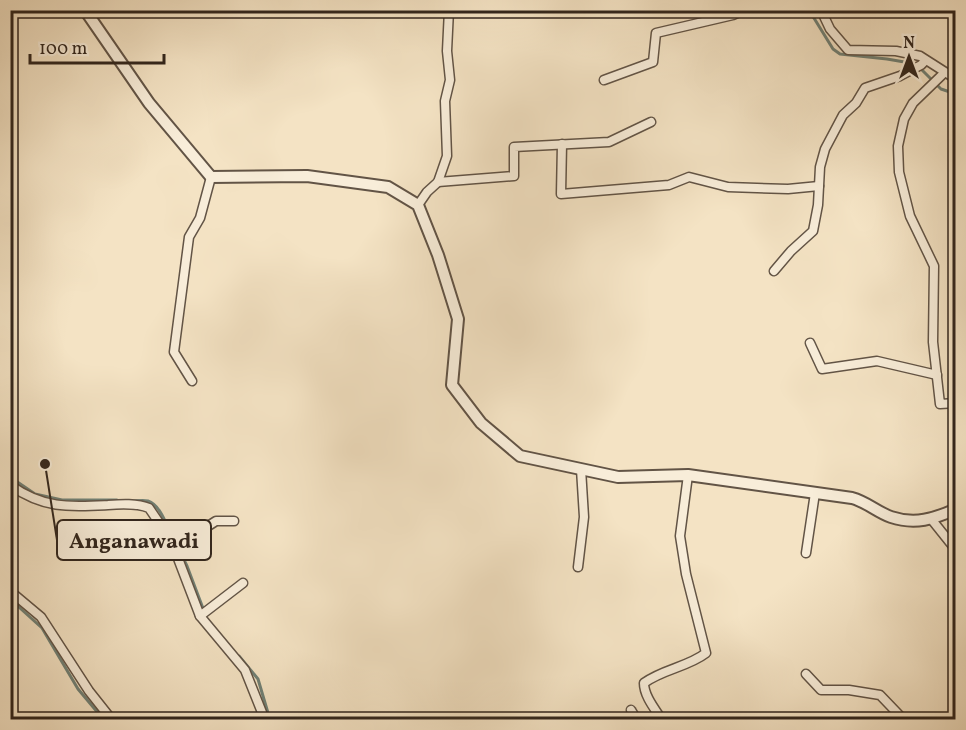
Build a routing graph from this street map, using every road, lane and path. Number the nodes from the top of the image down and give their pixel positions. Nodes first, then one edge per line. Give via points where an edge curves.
1 (85, 10) edge
2 (450, 10) edge
3 (744, 10) edge
4 (820, 10) edge
5 (926, 61) junction
6 (941, 75) junction
7 (956, 79) edge
8 (604, 80) dead end
9 (651, 122) dead end
10 (562, 144) junction
11 (211, 177) junction
12 (438, 182) junction
13 (819, 186) junction
14 (418, 205) junction
15 (774, 271) dead end
16 (810, 344) dead end
17 (937, 375) junction
18 (192, 381) dead end
19 (956, 403) edge
20 (581, 469) junction
21 (688, 475) junction
22 (10, 485) edge
23 (816, 493) junction
24 (956, 509) edge
25 (932, 520) junction
26 (234, 521) dead end
27 (174, 548) junction
28 (956, 550) edge
29 (806, 553) dead end
30 (578, 567) dead end
31 (243, 584) dead end
32 (10, 591) edge
33 (200, 616) junction
34 (806, 674) dead end
35 (631, 710) dead end
36 (112, 720) edge
37 (265, 720) edge
38 (637, 720) edge
39 (662, 720) edge
40 (904, 720) edge

1 - 11 street via 149,103
2 - 12 street via 450,80 445,101 447,156
3 - 8 street via 656,33 653,62
4 - 5 street via 848,50 896,51
5 - 6 street
5 - 13 street via 900,76 865,88 843,115 825,149
6 - 7 street
6 - 17 street via 913,103 897,146 910,216 934,266 933,342
9 - 10 street via 609,142
10 - 12 street via 514,147 514,176
10 - 13 street via 561,194 669,185 688,177 728,187
11 - 14 street via 307,176 388,187
11 - 18 street via 200,218 189,237 174,352
12 - 14 street
13 - 15 street via 813,231
14 - 20 street via 458,319 452,385 481,423 519,456
16 - 17 street via 822,369 878,361
17 - 19 street via 940,404
20 - 21 street via 618,477
20 - 30 street via 584,517
21 - 23 street
21 - 39 street via 680,536 706,653 644,683
22 - 27 street via 43,503 145,506 153,512
23 - 25 street via 866,502 891,517
23 - 29 street
24 - 25 street
25 - 28 street
26 - 27 street via 216,521
27 - 33 street
31 - 33 street
32 - 36 street via 41,617
33 - 37 street via 244,670
34 - 40 street via 821,690 880,694
35 - 38 street

